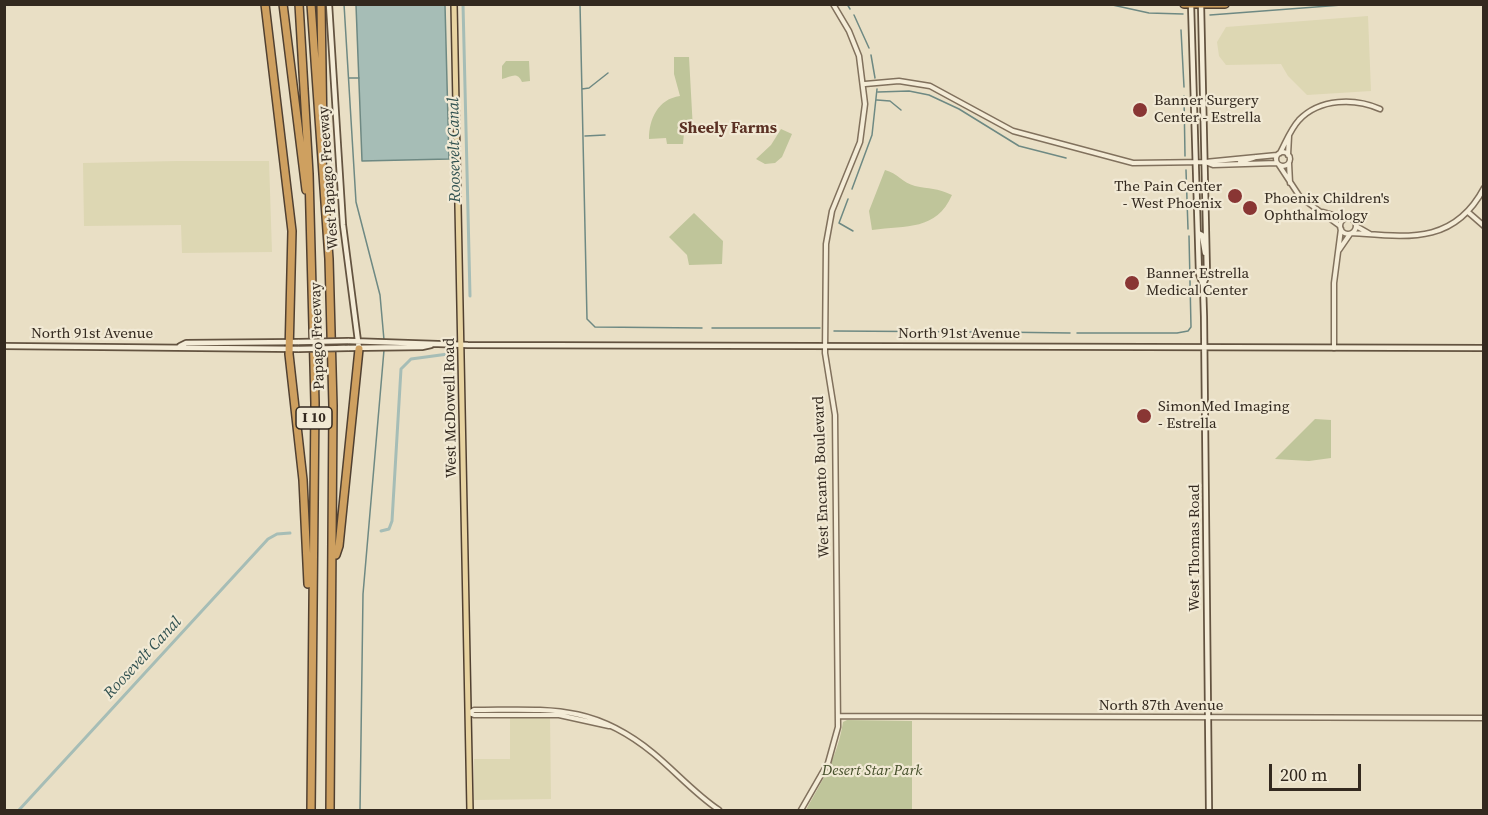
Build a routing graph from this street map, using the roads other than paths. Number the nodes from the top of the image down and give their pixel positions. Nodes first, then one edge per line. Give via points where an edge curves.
1 (265, 4) edge
2 (283, 4) edge
3 (298, 4) edge
4 (311, 4) edge
5 (321, 4) edge
6 (330, 4) edge
7 (454, 4) edge
8 (833, 4) edge
9 (1226, 4) edge
10 (1188, 5) edge
11 (1201, 5) edge
12 (865, 84) junction
13 (1194, 90) junction
14 (1203, 94) junction
15 (1380, 109) dead end
16 (1289, 135) junction
17 (1279, 154) junction
18 (1288, 155) junction
19 (1256, 157) junction
20 (1196, 162) junction
21 (1205, 162) junction
22 (1288, 163) junction
23 (1233, 164) junction
24 (1279, 166) junction
25 (1290, 183) junction
26 (1484, 188) edge
27 (1322, 212) junction
28 (1468, 212) junction
29 (310, 213) junction
30 (325, 213) junction
31 (1206, 213) junction
32 (1345, 219) junction
33 (1356, 226) junction
34 (1484, 226) edge
35 (1340, 227) junction
36 (1198, 233) junction
37 (1351, 233) junction
38 (1371, 234) junction
39 (1339, 250) junction
40 (1207, 258) junction
41 (1203, 285) junction
42 (434, 344) junction
43 (462, 344) junction
44 (288, 345) junction
45 (359, 345) junction
46 (825, 345) junction
47 (4, 346) edge
48 (1205, 348) junction
49 (1334, 348) junction
50 (1484, 348) edge
51 (334, 560) junction
52 (312, 624) junction
53 (469, 713) junction
54 (839, 716) junction
55 (1208, 718) junction
56 (1484, 718) edge
57 (311, 810) edge
58 (330, 810) edge
59 (470, 810) edge
60 (719, 810) edge
61 (801, 810) edge
62 (1209, 810) edge

1 - 44 highway via 292,231
2 - 29 highway
3 - 29 highway, Papago Freeway / I 10
4 - 30 highway, Papago Freeway / I 10
5 - 30 highway
6 - 45 main road, West Papago Freeway via 344,234
7 - 43 main road, West McDowell Road
8 - 12 street, West Encanto Boulevard via 855,43
9 - 11 highway
10 - 11 highway
10 - 13 main road, West Thomas Road
11 - 14 main road, West Thomas Road
12 - 20 street via 899,81 930,86 1013,131 1114,160 1143,164
12 - 46 street, West Encanto Boulevard via 862,136 828,230
13 - 14 main road
13 - 20 main road, West Thomas Road
14 - 21 main road, West Thomas Road
15 - 16 street via 1358,102 1325,104 1308,112
16 - 17 street
16 - 18 street
17 - 18 street
17 - 19 street
17 - 24 street
18 - 22 street
19 - 21 street
19 - 23 street
20 - 21 street
20 - 36 main road, West Thomas Road
21 - 23 street
21 - 31 main road, West Thomas Road
22 - 24 street
22 - 25 street
23 - 24 street
24 - 25 street
25 - 27 street via 1304,201
26 - 28 street
27 - 32 street
27 - 35 street
28 - 34 street
28 - 38 street via 1437,232
29 - 52 highway, Papago Freeway / I 10 via 315,403
30 - 51 highway, Papago Freeway / I 10
31 - 36 main road
31 - 40 main road, West Thomas Road
32 - 33 street via 1352,219
32 - 35 street
33 - 37 street
33 - 38 street
35 - 37 street
35 - 39 street
36 - 40 main road via 1202,235
36 - 41 main road, West Thomas Road
37 - 38 street
37 - 39 street
39 - 49 street via 1334,283
40 - 41 main road, West Thomas Road
41 - 48 main road, West Thomas Road
42 - 43 main road, North 91st Avenue
42 - 45 main road, North 91st Avenue via 375,341
42 - 45 main road, North 91st Avenue via 392,348
43 - 46 main road, North 91st Avenue
43 - 53 main road, West McDowell Road
44 - 45 main road, North 91st Avenue, bridge via 348,341
44 - 45 main road, North 91st Avenue, bridge via 299,349
44 - 47 main road, North 91st Avenue
44 - 52 highway via 303,480
45 - 51 highway via 339,546
46 - 48 main road, North 91st Avenue
46 - 54 street, West Encanto Boulevard via 835,415
48 - 49 main road, North 91st Avenue
48 - 55 main road, West Thomas Road
49 - 50 main road, North 91st Avenue
51 - 58 highway, Papago Freeway / I 10
52 - 57 highway, Papago Freeway / I 10
53 - 59 main road, West McDowell Road
53 - 60 street via 555,712 610,726 641,744
54 - 55 street, North 87th Avenue
54 - 61 street, West Encanto Boulevard via 834,749
55 - 56 street, North 87th Avenue
55 - 62 main road, West Thomas Road

